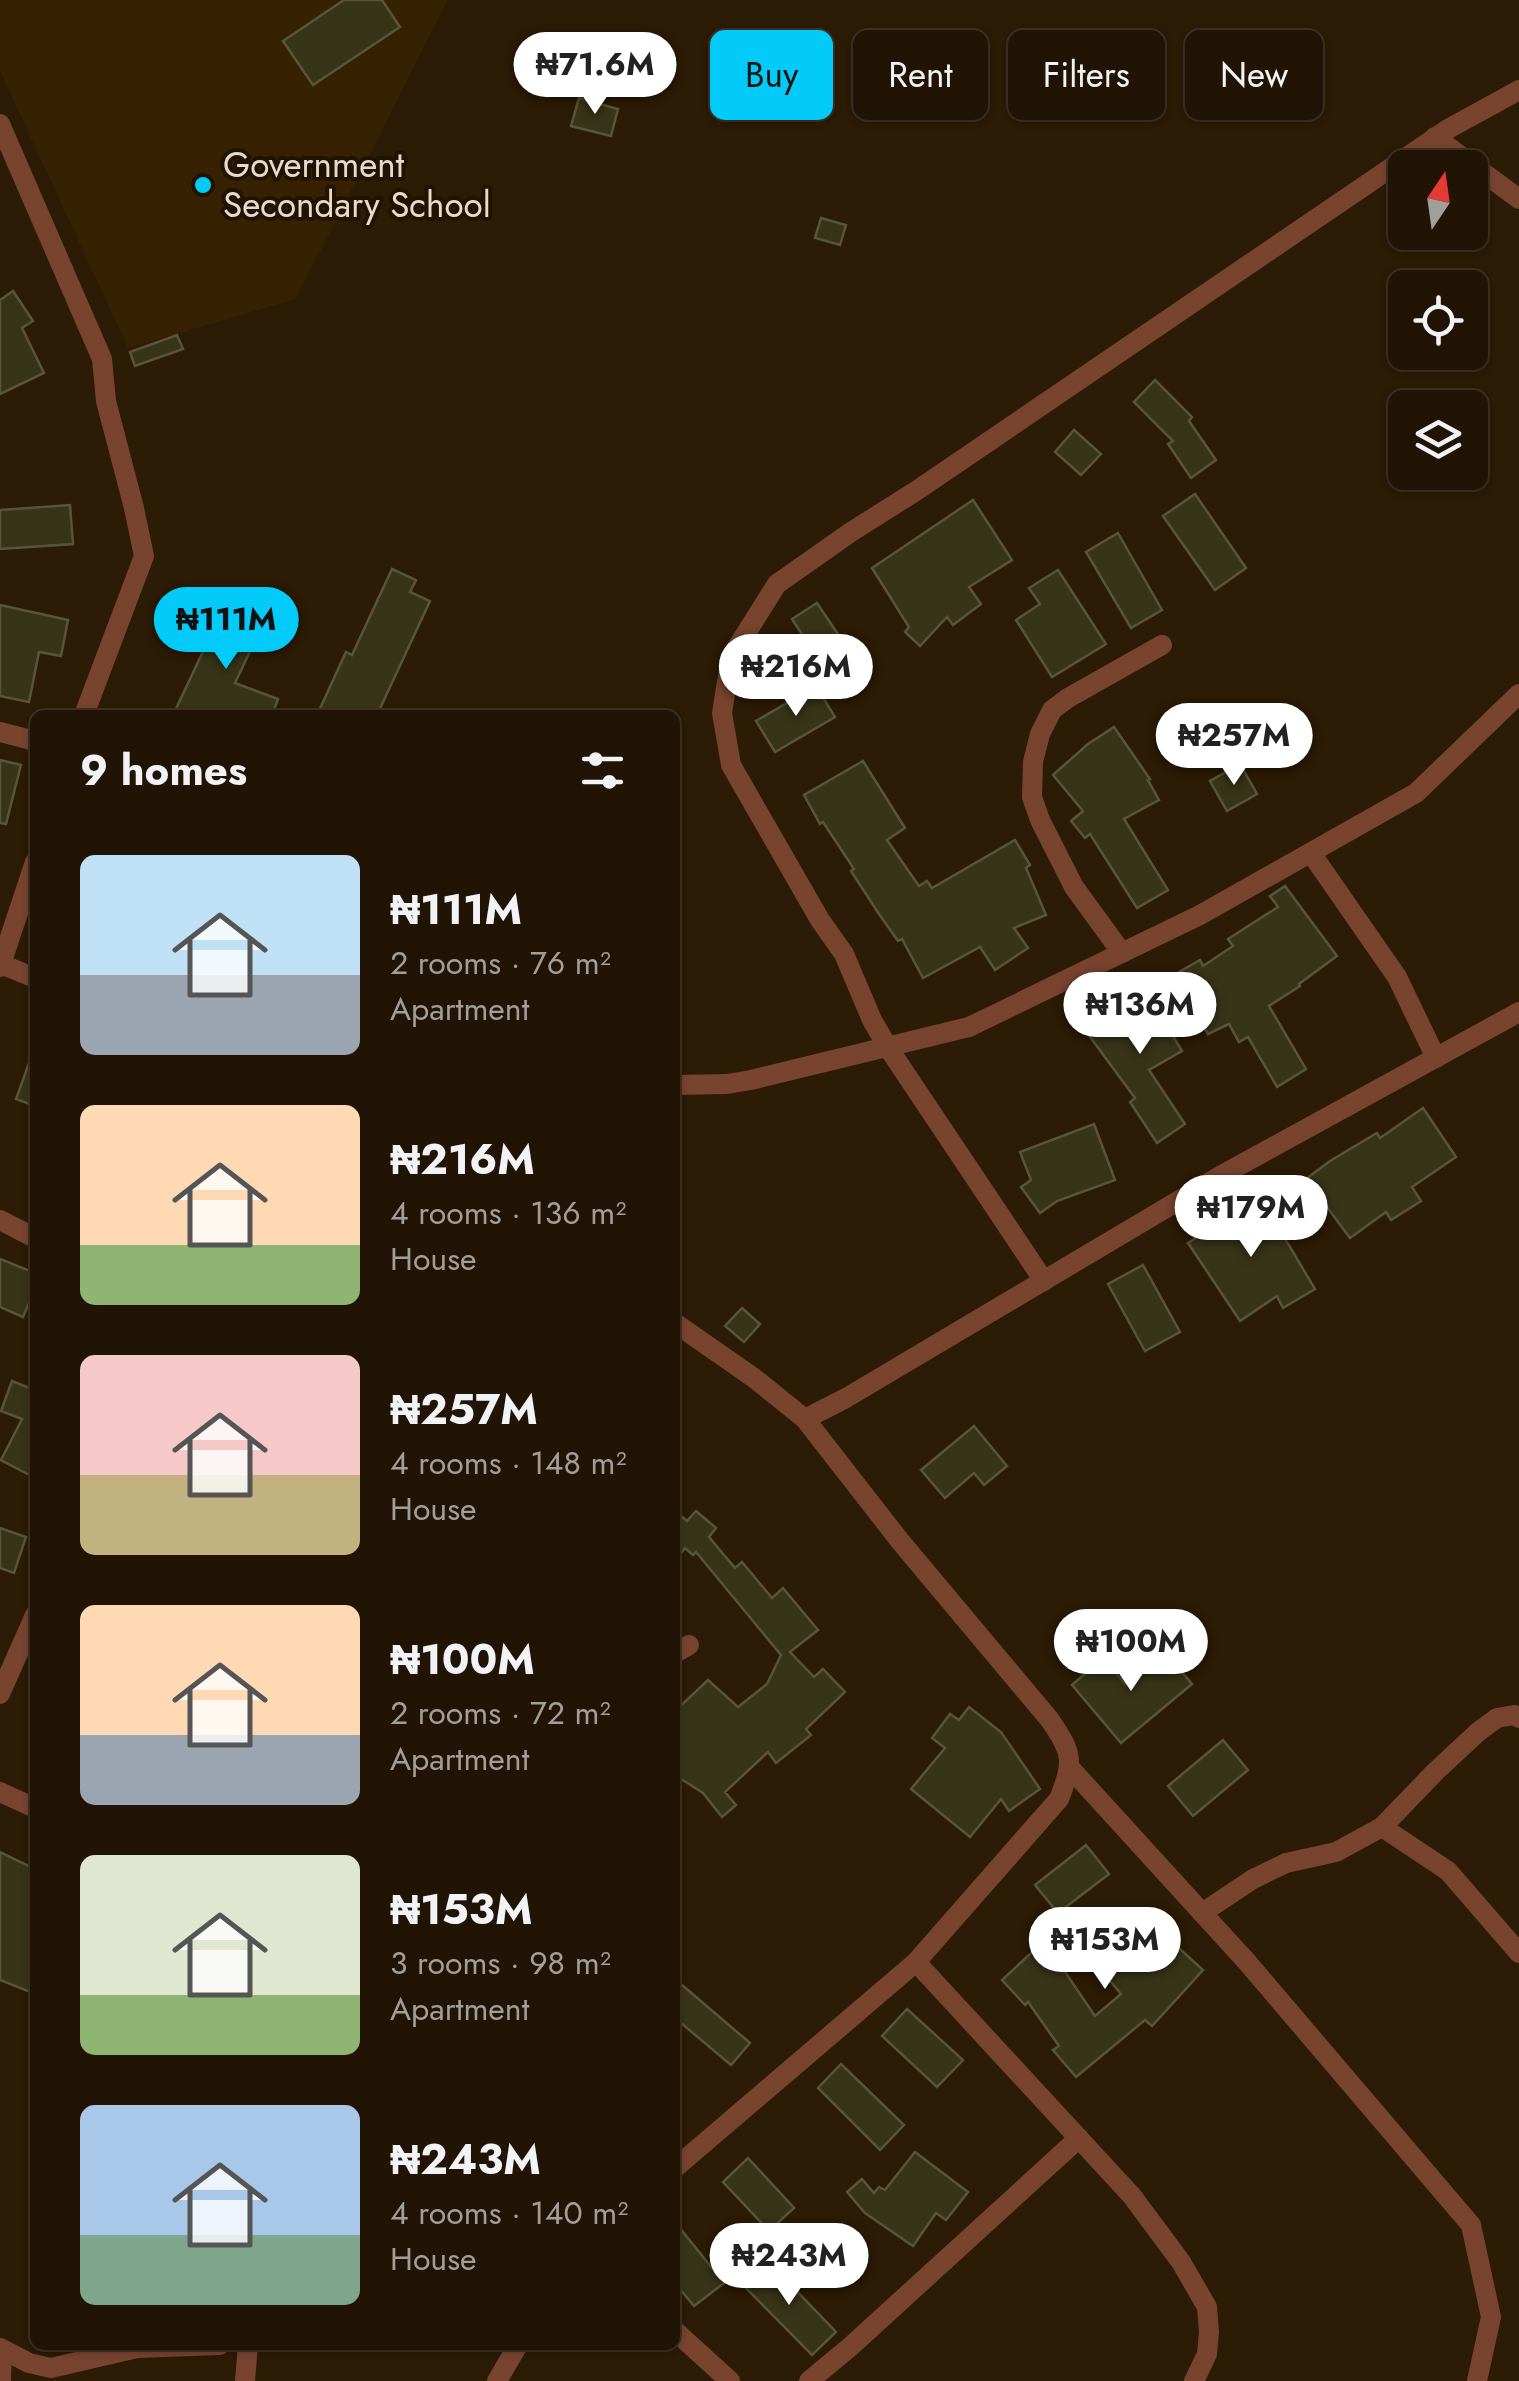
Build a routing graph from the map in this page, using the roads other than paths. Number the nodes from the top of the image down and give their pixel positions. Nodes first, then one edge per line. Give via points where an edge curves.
1 (1519, 90) edge
2 (0, 124) edge
3 (1436, 137) junction
4 (1519, 199) edge
5 (1162, 645) dead end
6 (1519, 694) edge
7 (86, 710) edge
8 (0, 732) edge
9 (30, 740) edge
10 (1311, 852) junction
11 (30, 877) edge
12 (1122, 953) junction
13 (0, 965) edge
14 (30, 976) edge
15 (1519, 1012) edge
16 (887, 1046) junction
17 (1436, 1058) junction
18 (680, 1085) edge
19 (0, 1220) edge
20 (30, 1235) edge
21 (1044, 1281) junction
22 (680, 1326) edge
23 (805, 1419) junction
24 (30, 1626) edge
25 (0, 1694) edge
26 (1519, 1718) edge
27 (1071, 1769) junction
28 (0, 1792) edge
29 (30, 1806) edge
30 (1382, 1828) junction
31 (1202, 1913) junction
32 (1519, 1953) edge
33 (916, 1962) junction
34 (1079, 2138) junction
35 (680, 2164) edge
36 (680, 2336) edge
37 (1, 2349) edge
38 (128, 2350) edge
39 (248, 2350) edge
40 (515, 2350) edge
41 (1, 2381) edge
42 (245, 2381) edge
43 (497, 2381) edge
44 (730, 2381) edge
45 (809, 2381) edge
46 (1194, 2381) edge
47 (1477, 2381) edge

1 - 3 street
2 - 7 street via 102,359 106,402 144,556
3 - 4 street
3 - 16 street via 778,584 730,657 722,712 731,764 844,954
5 - 12 street via 1052,710 1033,762 1032,798 1040,820 1074,887
6 - 10 street via 1416,793
8 - 9 street
10 - 12 street
10 - 17 street via 1398,977
11 - 13 street
12 - 16 street via 969,1027
13 - 14 street
15 - 17 street
16 - 18 street via 739,1082
16 - 21 street
17 - 21 street
19 - 20 street
21 - 23 street
22 - 23 street
23 - 27 street via 1050,1720 1066,1744
24 - 25 street
26 - 30 street via 1497,1718 1478,1732
27 - 31 street
27 - 33 street via 1059,1799
28 - 29 street
30 - 31 street via 1336,1852 1286,1863
30 - 32 street via 1448,1871
31 - 47 street via 1470,2225 1492,2317
33 - 34 street
33 - 35 street
34 - 45 street
34 - 46 street via 1182,2262 1207,2307 1207,2354
36 - 44 street
37 - 38 street via 51,2368
37 - 41 street
39 - 42 street
40 - 43 street

